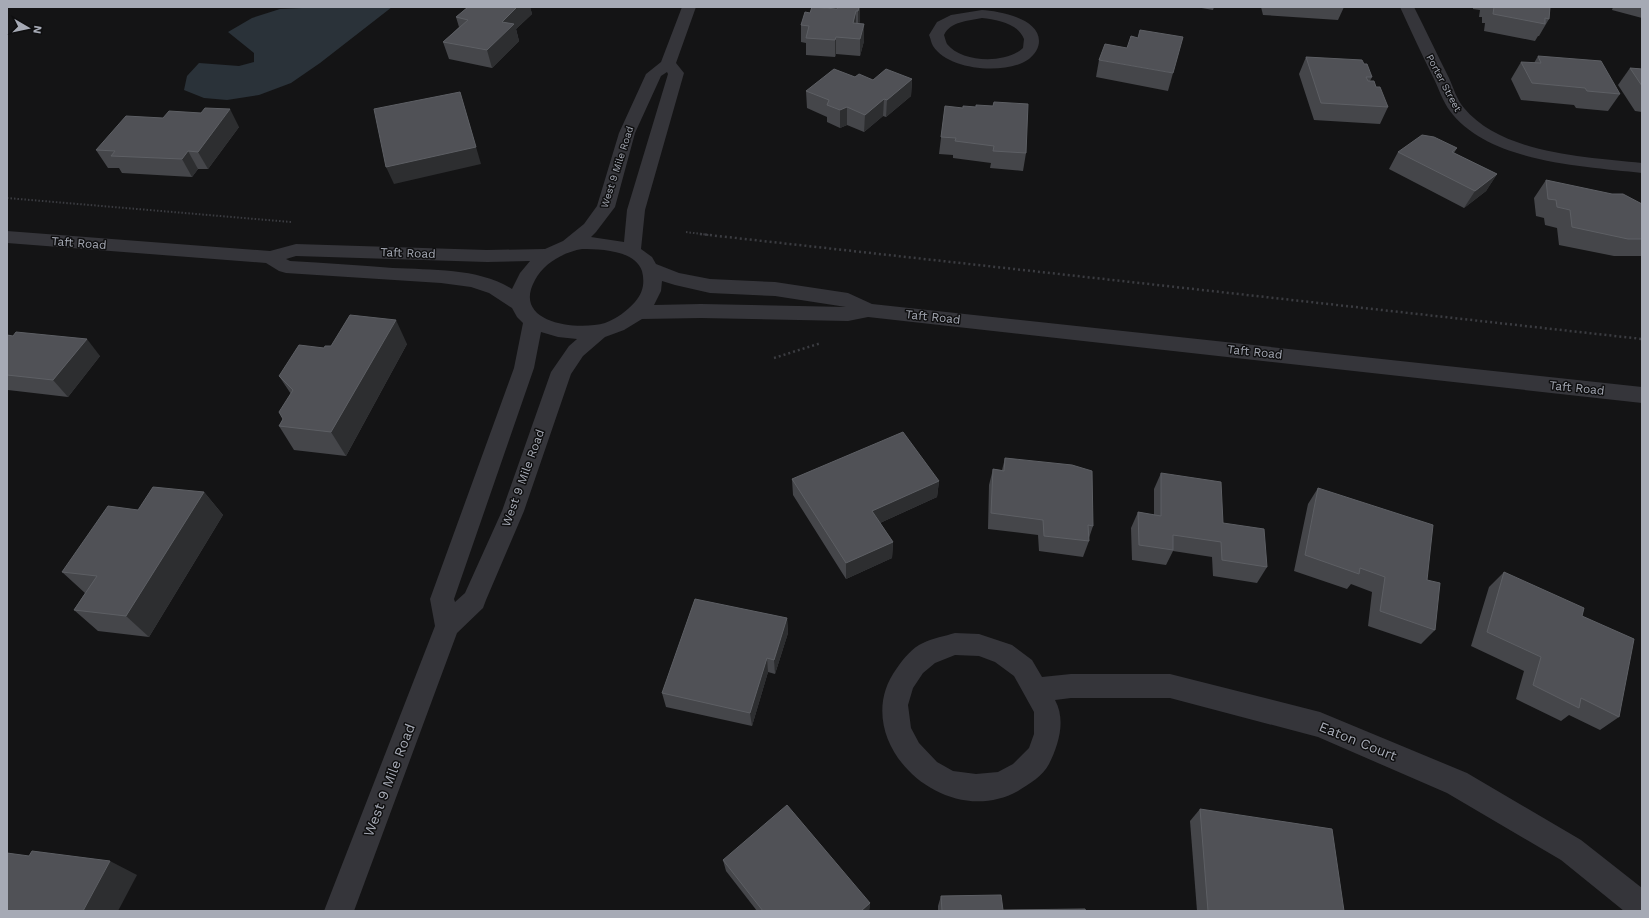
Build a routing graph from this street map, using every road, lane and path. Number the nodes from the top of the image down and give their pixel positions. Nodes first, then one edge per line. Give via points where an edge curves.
1 (689, 7) edge
2 (1407, 7) edge
3 (981, 10) edge
4 (668, 64) junction
5 (1642, 168) edge
6 (686, 232) dead end
7 (7, 237) edge
8 (570, 245) junction
9 (632, 251) junction
10 (548, 255) junction
11 (270, 257) junction
12 (651, 269) junction
13 (520, 304) junction
14 (868, 310) junction
15 (638, 312) junction
16 (533, 321) junction
17 (599, 331) junction
18 (1642, 339) edge
19 (1642, 395) edge
20 (447, 626) junction
21 (1036, 690) junction
22 (1642, 907) edge
23 (339, 911) edge

1 - 4 street
2 - 5 street, Porter Street via 1463,118 1495,139 1528,151
3 - 3 street via 953,18 943,24 937,32 937,40 942,49 966,62 982,64 999,64 1023,56 1030,48 1032,40 1029,32 1010,19
4 - 8 street, West 9 Mile Road via 654,74 627,133 606,208 590,228
4 - 9 street via 676,73 636,210
6 - 18 path
7 - 11 street, Taft Road
8 - 9 street via 593,243
8 - 10 street
9 - 12 street
10 - 11 street, Taft Road via 487,256 296,250
10 - 13 street via 527,275 520,292
11 - 13 street, Taft Road via 286,267 472,281 496,288
12 - 14 street, Taft Road via 675,279 710,286 775,290 848,300
12 - 15 street via 654,284 648,299
13 - 16 street
14 - 15 street, Taft Road via 848,314
14 - 19 street, Taft Road
15 - 17 street via 624,322
16 - 17 street via 552,329 575,332
16 - 20 street via 524,368 442,599
17 - 20 street, West 9 Mile Road via 576,351 560,372 513,511 474,600
20 - 23 street, West 9 Mile Road
21 - 21 street via 1023,668 1003,653 979,645 955,644 926,655 914,664 901,683 895,705 898,730 909,752 927,771 950,784 976,788 1001,785 1023,773 1038,756 1047,734 1047,710
21 - 22 street, Eaton Court via 1071,686 1170,686 1320,725 1457,783 1571,850

